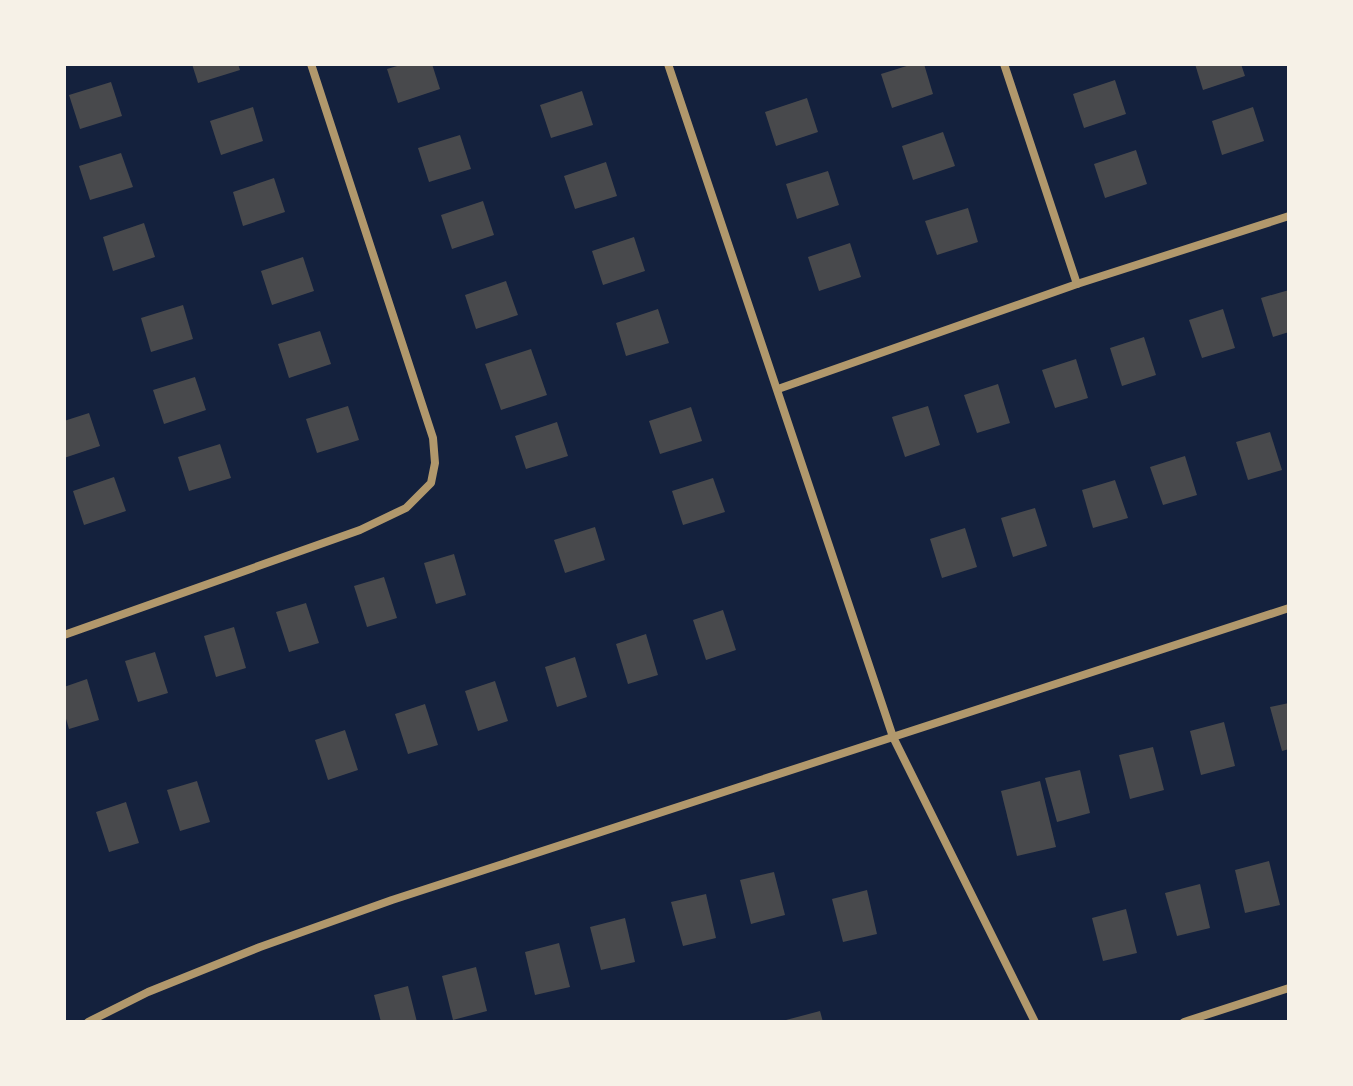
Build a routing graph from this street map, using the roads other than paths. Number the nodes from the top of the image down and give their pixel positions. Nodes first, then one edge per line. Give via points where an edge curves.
1 (311, 64) edge
2 (668, 64) edge
3 (1004, 64) edge
4 (1289, 216) edge
5 (1077, 284) junction
6 (778, 389) junction
7 (1289, 608) edge
8 (64, 635) edge
9 (893, 737) junction
10 (1289, 988) edge
11 (88, 1022) edge
12 (1035, 1022) edge
13 (1184, 1022) edge

1 - 8 street via 433,438 431,483 406,508 360,530
2 - 6 street
3 - 5 street
4 - 5 street
5 - 6 street
6 - 9 street
7 - 9 street
9 - 11 street via 392,900 260,947
9 - 12 street
10 - 13 street

